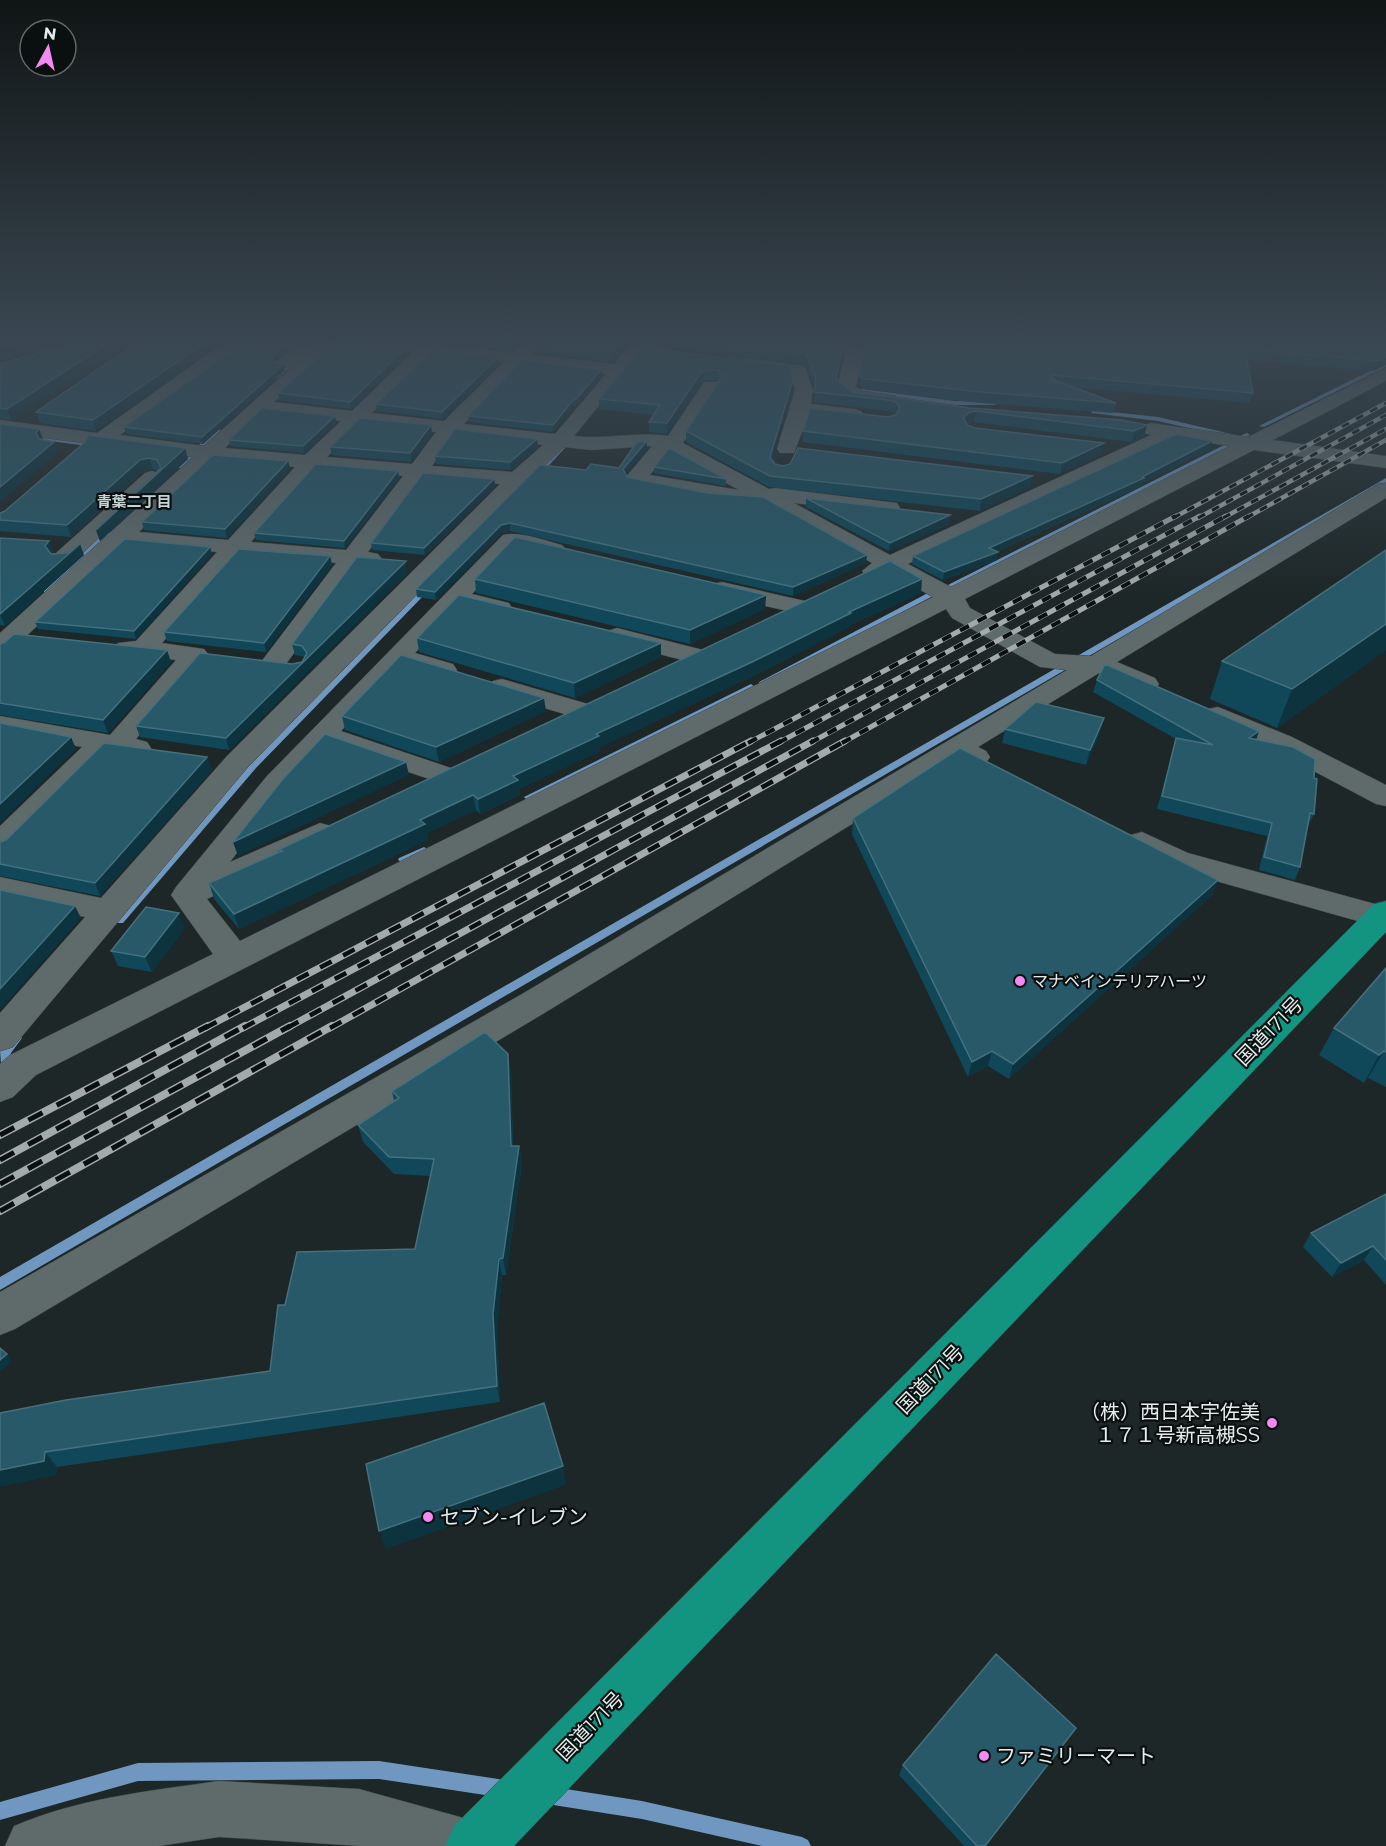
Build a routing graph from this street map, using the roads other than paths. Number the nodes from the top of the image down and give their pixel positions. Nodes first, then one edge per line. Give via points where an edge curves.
1 (120, 426) edge
2 (227, 426) edge
3 (345, 426) edge
4 (441, 426) edge
5 (579, 426) edge
6 (679, 426) edge
7 (794, 426) edge
8 (1140, 426) edge
9 (1285, 426) edge
10 (450, 427) junction
11 (5, 430) edge
12 (1171, 433) junction
13 (103, 438) junction
14 (569, 440) junction
15 (667, 441) junction
16 (1250, 444) junction
17 (1100, 445) edge
18 (787, 449) junction
19 (1135, 450) junction
20 (188, 451) junction
21 (810, 452) edge
22 (309, 462) junction
23 (1386, 462) edge
24 (418, 470) junction
25 (518, 479) junction
26 (1027, 479) edge
27 (1062, 483) junction
28 (1386, 489) edge
29 (771, 496) junction
30 (914, 511) edge
31 (948, 516) edge
32 (983, 520) junction
33 (43, 543) edge
34 (114, 543) junction
35 (76, 546) junction
36 (233, 548) junction
37 (579, 556) edge
38 (352, 558) junction
39 (889, 564) junction
40 (433, 565) junction
41 (51, 570) edge
42 (847, 583) edge
43 (705, 585) edge
44 (455, 597) junction
45 (951, 597) junction
46 (523, 614) edge
47 (755, 626) edge
48 (591, 630) edge
49 (4, 640) edge
50 (47, 640) edge
51 (107, 646) edge
52 (142, 649) junction
53 (398, 656) junction
54 (1081, 662) junction
55 (329, 670) junction
56 (652, 675) edge
57 (0, 724) edge
58 (546, 725) edge
59 (323, 734) junction
60 (108, 744) junction
61 (957, 747) junction
62 (159, 752) edge
63 (203, 757) edge
64 (237, 762) junction
65 (999, 769) edge
66 (410, 790) edge
67 (1386, 797) edge
68 (348, 820) edge
69 (1114, 828) edge
70 (0, 844) edge
71 (0, 888) edge
72 (187, 895) junction
73 (109, 911) junction
74 (1385, 915) edge
75 (235, 959) junction
76 (0, 1036) edge
77 (0, 1087) edge
78 (0, 1315) edge
79 (489, 1830) edge
80 (34, 1846) edge
81 (460, 1846) edge

1 - 13 street
2 - 20 street
3 - 22 street
4 - 10 street
5 - 14 street
6 - 15 street
7 - 18 street
8 - 12 street
9 - 16 street
10 - 14 street
10 - 24 street
11 - 13 street
11 - 20 street via 76,451
12 - 16 street
12 - 19 street
13 - 20 street
14 - 15 street
14 - 25 street
15 - 29 street
15 - 29 street via 636,478 738,497
16 - 23 street
16 - 45 street
17 - 19 street
18 - 21 street
18 - 29 street
19 - 27 street
20 - 22 street
20 - 34 street
20 - 35 street
22 - 24 street
22 - 36 street
24 - 25 street
24 - 38 street
25 - 40 street
26 - 27 street
27 - 32 street
28 - 54 street
29 - 30 street
29 - 39 street
31 - 32 street
32 - 39 street
33 - 35 street
34 - 35 street
34 - 36 street
34 - 49 street
35 - 41 street
36 - 38 street
36 - 52 street
37 - 44 street via 511,540
38 - 40 street
38 - 55 street via 263,661
39 - 42 street
39 - 45 street
40 - 55 street
43 - 47 street via 806,602
44 - 46 street
44 - 53 street
45 - 54 street via 961,613 1049,661
45 - 75 street
48 - 56 street via 704,650
49 - 50 street
51 - 52 street
52 - 60 street via 207,656
53 - 58 street via 471,678 588,705
53 - 59 street
54 - 61 street
54 - 67 street via 1186,701 1282,743
55 - 64 street
57 - 60 street
59 - 66 street via 452,770
59 - 72 street via 277,782
60 - 62 street
60 - 70 street
61 - 65 street
61 - 78 street via 534,1003
63 - 64 street
64 - 73 street
68 - 72 street
69 - 74 street via 1177,860
71 - 73 street
72 - 75 street
73 - 76 street
74 - 79 highway, 国道171号
75 - 77 street via 22,1065
80 - 81 street via 102,1826 219,1809 359,1817

